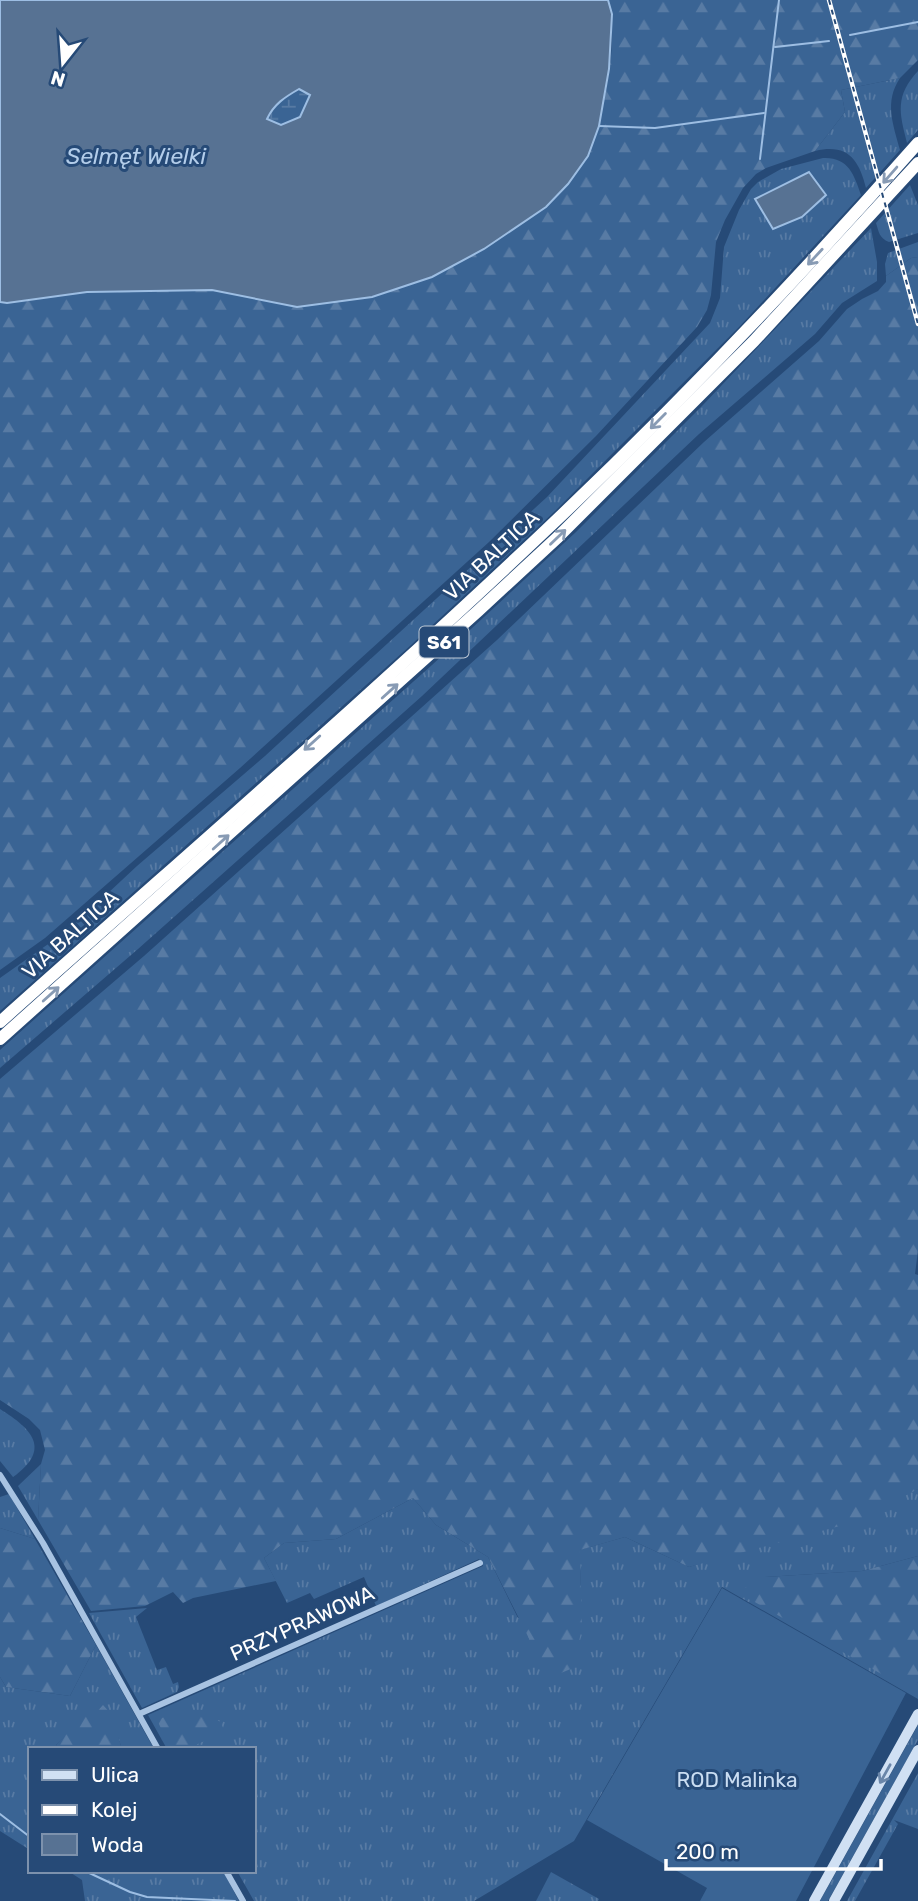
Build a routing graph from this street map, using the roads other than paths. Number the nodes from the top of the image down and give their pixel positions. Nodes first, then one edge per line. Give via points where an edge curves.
1 (918, 143) edge
2 (918, 163) edge
3 (0, 1022) edge
4 (0, 1039) edge
5 (0, 1475) edge
6 (480, 1563) dead end
7 (139, 1714) junction
8 (918, 1714) edge
9 (157, 1747) edge
10 (918, 1750) edge
11 (227, 1873) edge
12 (243, 1901) edge
13 (814, 1901) edge
14 (834, 1901) edge

1 -> 3 highway, VIA BALTICA / S61 via 685,394 548,529
4 -> 2 highway, VIA BALTICA / S61 via 558,537 695,402
5 - 7 street
6 - 7 street, PRZYPRAWOWA
7 - 9 street
8 -> 13 main road
10 - 14 main road
11 - 12 street

